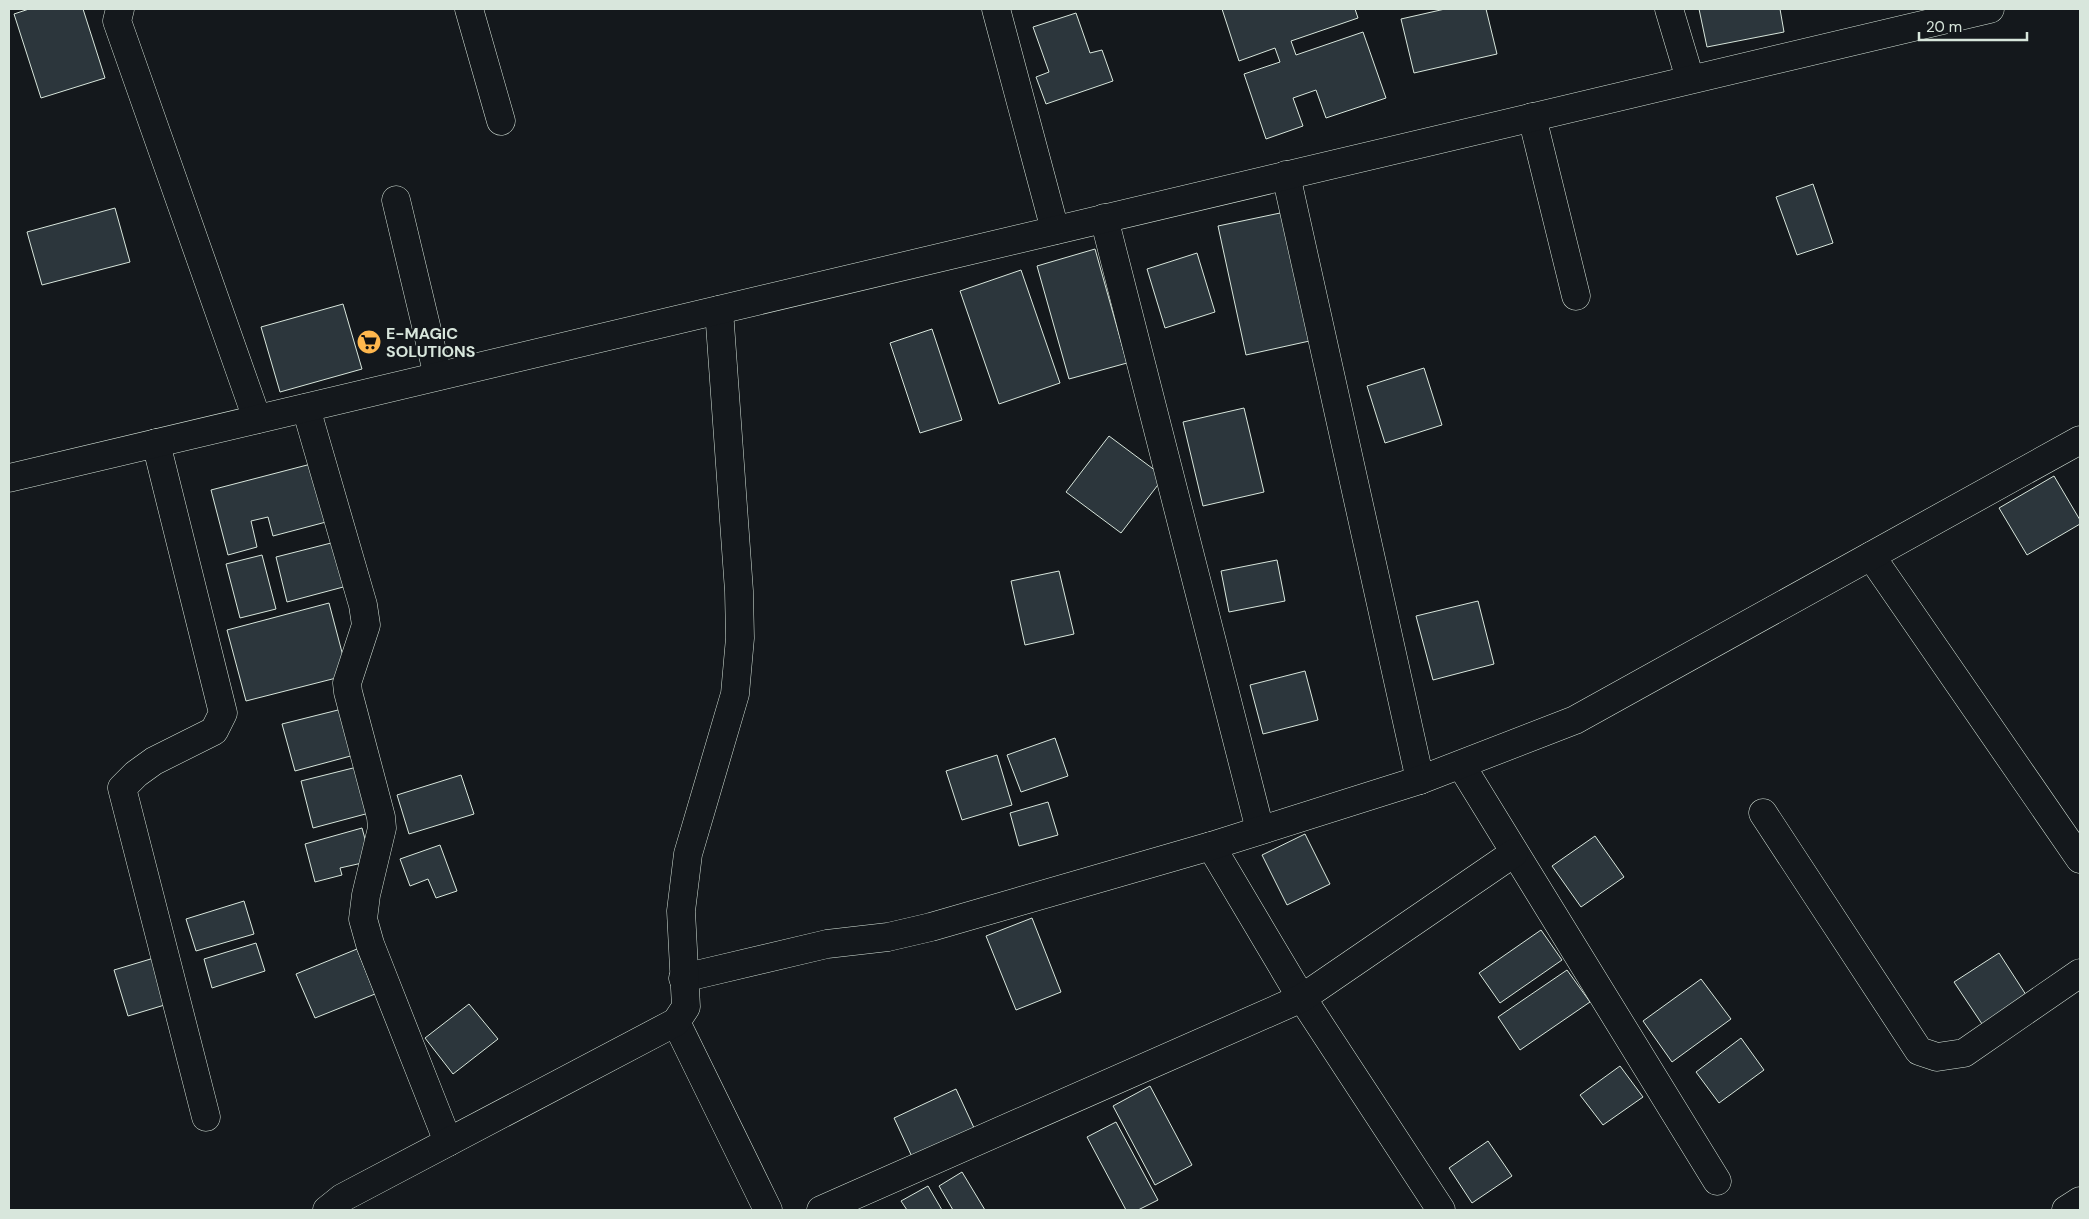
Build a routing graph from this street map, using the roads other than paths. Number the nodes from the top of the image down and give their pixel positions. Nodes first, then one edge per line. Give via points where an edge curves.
1 (120, 9) edge
2 (469, 9) edge
3 (996, 9) edge
4 (1669, 9) edge
5 (1990, 9) edge
6 (1690, 80) junction
7 (1532, 117) junction
8 (502, 121) dead end
9 (1286, 175) junction
10 (396, 200) dead end
11 (1104, 218) junction
12 (1055, 230) junction
13 (1576, 296) dead end
14 (719, 310) junction
15 (438, 376) junction
16 (306, 408) junction
17 (257, 419) junction
18 (2080, 440) edge
19 (156, 443) junction
20 (9, 478) edge
21 (1870, 556) junction
22 (1461, 766) junction
23 (1420, 780) junction
24 (1763, 812) dead end
25 (1260, 830) junction
26 (1211, 846) junction
27 (1514, 853) junction
28 (2080, 859) edge
29 (2080, 973) edge
30 (683, 978) junction
31 (1302, 998) junction
32 (676, 1022) junction
33 (206, 1117) dead end
34 (448, 1142) junction
35 (1717, 1181) dead end
36 (2080, 1201) edge
37 (327, 1210) edge
38 (768, 1210) edge
39 (821, 1210) edge
40 (1440, 1210) edge
41 (2066, 1210) edge

1 - 17 street via 117,21
2 - 8 street
3 - 12 street
4 - 6 street
5 - 6 street
6 - 7 street
7 - 9 street
7 - 13 street
9 - 11 street
9 - 23 street
10 - 15 street
11 - 12 street
11 - 25 street
12 - 14 street
14 - 15 street
14 - 30 street via 740,638 735,694 688,854 681,911
15 - 16 street
16 - 17 street
16 - 34 street via 366,625 347,683 382,828 363,919
17 - 19 street
18 - 21 street
19 - 20 street
19 - 33 street via 223,713 214,731 154,761 122,788
21 - 22 street via 1575,720
21 - 28 street
22 - 23 street
22 - 27 street
23 - 25 street
24 - 29 street via 1919,1051 1937,1057 1964,1053
25 - 26 street
26 - 30 street via 931,927 888,937 827,944
26 - 31 street
27 - 31 street
27 - 35 street
30 - 32 street via 686,1007
31 - 39 street
31 - 40 street
32 - 34 street
32 - 38 street
34 - 37 street via 342,1198
36 - 41 street

